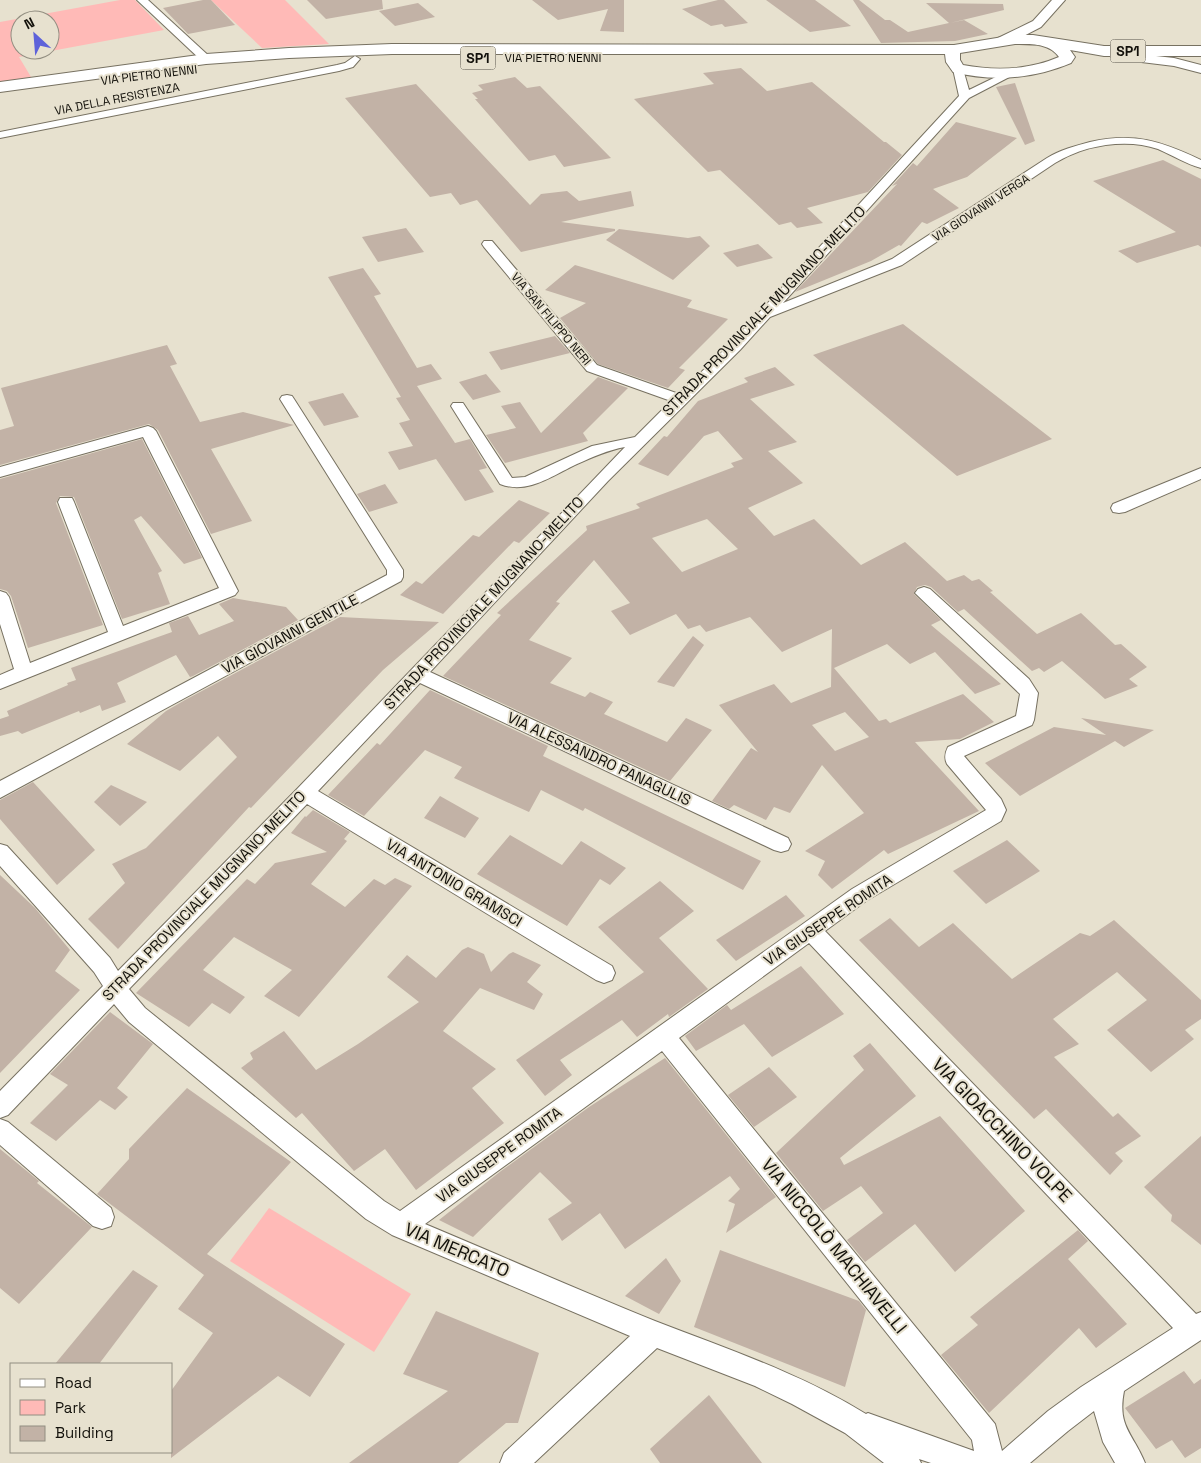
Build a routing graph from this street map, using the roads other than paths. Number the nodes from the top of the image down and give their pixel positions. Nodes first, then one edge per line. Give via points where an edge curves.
1 (142, 0) edge
2 (1059, 0) edge
3 (1037, 24) junction
4 (1003, 41) junction
5 (1055, 43) junction
6 (954, 50) junction
7 (1201, 51) edge
8 (1138, 58) junction
9 (206, 59) junction
10 (354, 59) junction
11 (1201, 59) edge
12 (1066, 60) junction
13 (958, 69) junction
14 (1201, 69) edge
15 (1012, 73) junction
16 (0, 86) edge
17 (0, 96) edge
18 (965, 96) junction
19 (0, 135) edge
20 (1201, 164) edge
21 (488, 244) dead end
22 (764, 315) junction
23 (286, 399) dead end
24 (681, 400) junction
25 (458, 406) dead end
26 (639, 441) junction
27 (0, 472) edge
28 (1201, 473) edge
29 (66, 502) dead end
30 (1119, 508) dead end
31 (924, 594) dead end
32 (0, 597) edge
33 (118, 635) junction
34 (24, 672) junction
35 (418, 674) junction
36 (0, 682) edge
37 (0, 790) edge
38 (305, 793) junction
39 (781, 844) dead end
40 (0, 852) edge
41 (810, 930) junction
42 (604, 973) dead end
43 (116, 986) junction
44 (664, 1036) junction
45 (0, 1107) edge
46 (0, 1130) edge
47 (102, 1217) dead end
48 (401, 1226) junction
49 (1197, 1328) edge
50 (652, 1333) junction
51 (1112, 1384) junction
52 (855, 1423) junction
53 (514, 1463) edge
54 (907, 1463) edge
55 (970, 1463) edge
56 (990, 1463) edge
57 (1009, 1463) edge
58 (1131, 1463) edge

1 - 9 street
2 - 3 street
3 - 4 street
3 - 5 street
4 - 5 main road, VIA PIETRO NENNI via 1023,39
4 - 6 main road, VIA PIETRO NENNI
5 - 7 main road, SP1 via 1104,51
5 - 12 main road via 1065,52
6 - 9 main road, VIA PIETRO NENNI / SP1 via 392,49
6 - 13 main road via 951,55
8 - 11 main road, SP1
8 - 12 main road, SP1
8 - 14 street
9 - 16 main road, VIA PIETRO NENNI / SP1
10 - 13 main road, VIA PIETRO NENNI / SP1 via 894,60
10 - 17 main road, VIA PIETRO NENNI / SP1 via 284,61 162,72
10 - 19 street, VIA DELLA RESISTENZA via 330,70
12 - 15 main road, VIA PIETRO NENNI
13 - 15 main road, VIA PIETRO NENNI via 984,74
13 - 18 street
15 - 18 street, STRADA PROVINCIALE MUGNANO-MELITO
18 - 22 street, STRADA PROVINCIALE MUGNANO-MELITO
20 - 22 street, VIA GIOVANNI VERGA via 1158,146 1133,140 1116,140 1063,153 897,262
21 - 24 street, VIA SAN FILIPPO NERI via 592,368
22 - 24 street, STRADA PROVINCIALE MUGNANO-MELITO
23 - 37 street, VIA GIOVANNI GENTILE via 395,570 395,577
24 - 26 street, STRADA PROVINCIALE MUGNANO-MELITO
25 - 26 street via 506,481 511,483 530,480 607,446
26 - 35 street, STRADA PROVINCIALE MUGNANO-MELITO
27 - 33 street via 148,431 229,591
28 - 30 street
29 - 33 street
31 - 41 street, VIA GIUSEPPE ROMITA via 1023,684 1030,696 1027,717 1022,723 955,752 954,759 996,810 994,815 858,895
32 - 34 street
33 - 34 street
34 - 36 street
35 - 38 street, STRADA PROVINCIALE MUGNANO-MELITO
35 - 39 street, VIA ALESSANDRO PANAGULIS
38 - 42 street, VIA ANTONIO GRAMSCI
38 - 43 street, STRADA PROVINCIALE MUGNANO-MELITO
40 - 43 street, VIA MERCATO via 102,965
41 - 44 street, VIA GIUSEPPE ROMITA
41 - 49 street, VIA GIOACCHINO VOLPE
43 - 45 street, STRADA PROVINCIALE MUGNANO-MELITO
43 - 48 street, VIA MERCATO via 137,1015 350,1190
44 - 48 street, VIA GIUSEPPE ROMITA
44 - 56 street, VIA NICCOLÒ MACHIAVELLI via 985,1434
46 - 47 street
48 - 50 street, VIA MERCATO
49 - 51 street
50 - 52 street, VIA MERCATO via 762,1375
50 - 53 street
51 - 57 street via 1058,1421
51 - 58 street via 1108,1409 1117,1442
52 - 54 street, VIA MERCATO
52 - 55 street, VIA MERCATO

